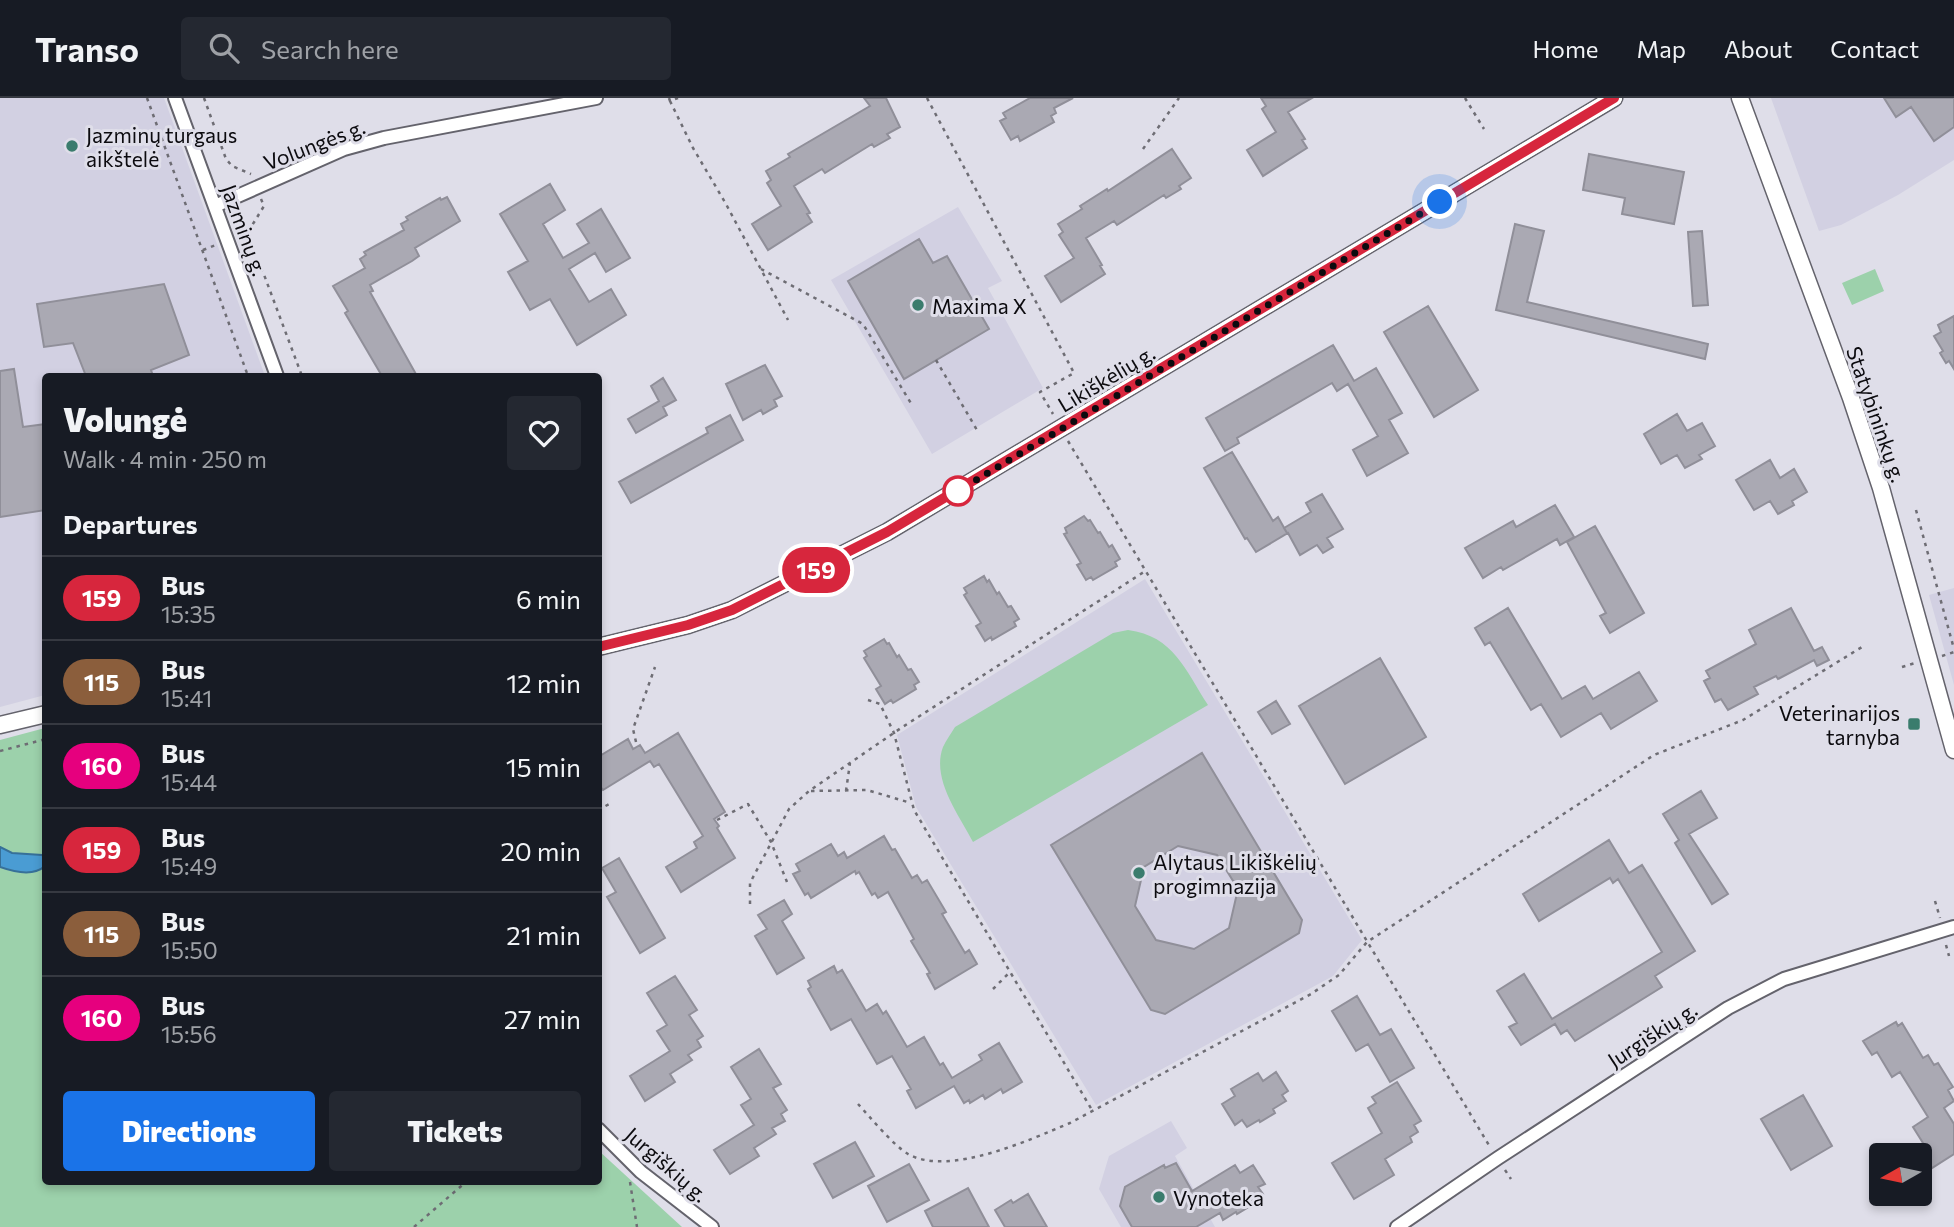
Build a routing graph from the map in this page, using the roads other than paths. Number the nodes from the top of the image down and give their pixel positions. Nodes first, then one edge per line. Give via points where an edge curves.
1 (175, 98) edge
2 (596, 98) edge
3 (1614, 98) edge
4 (1740, 98) edge
5 (215, 206) junction
6 (276, 373) edge
7 (602, 646) edge
8 (42, 714) edge
9 (0, 725) edge
10 (1954, 750) edge
11 (1954, 927) edge
12 (602, 1133) edge
13 (712, 1227) edge
14 (1397, 1227) edge

1 - 5 street, Jazminų g.
2 - 5 street, Volungės g. via 344,149
3 - 7 street, Likiškėlių g. via 887,532 732,610
4 - 10 street, Statybininkų g. via 1881,488
5 - 6 street, Jazminų g.
8 - 9 street
11 - 14 street, Jurgiškių g. via 1810,969 1764,988
12 - 13 street, Jurgiškių g.

